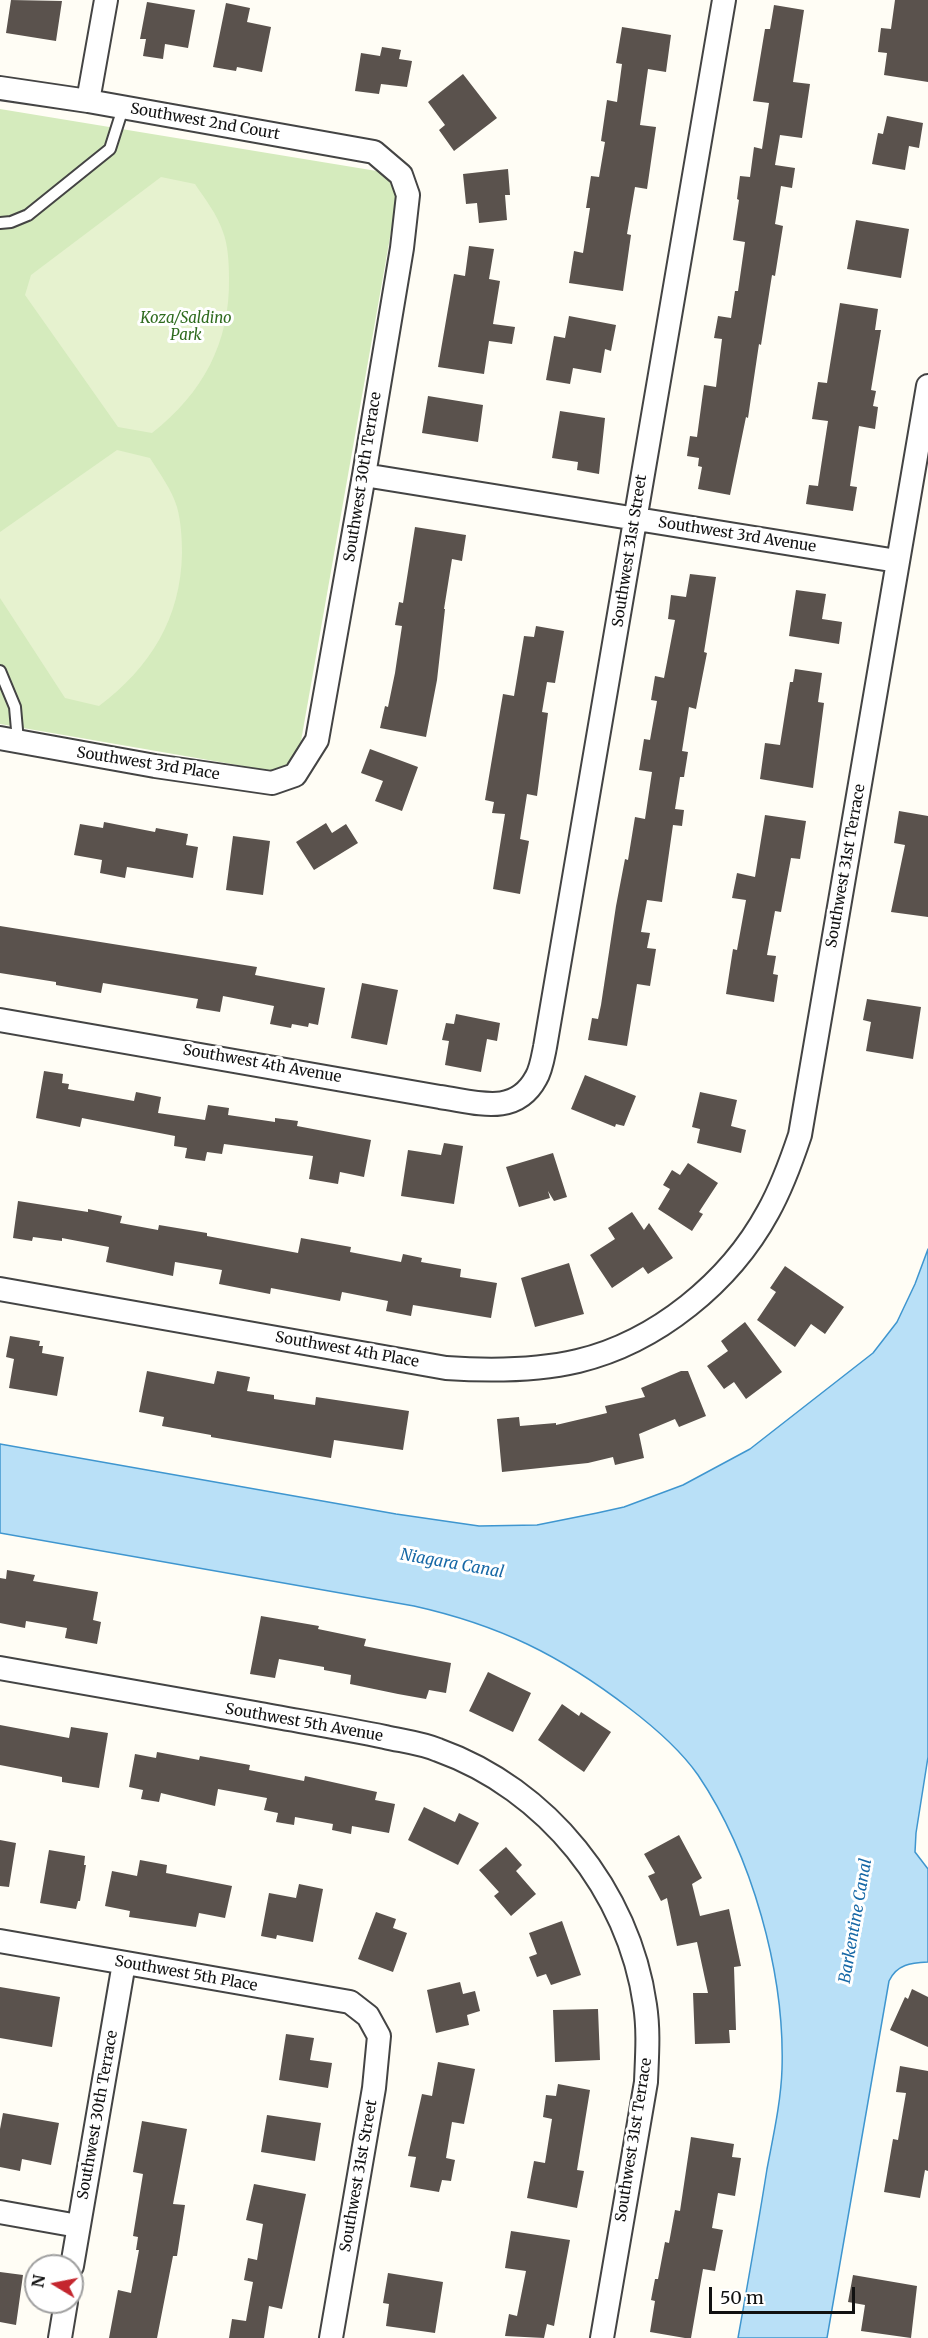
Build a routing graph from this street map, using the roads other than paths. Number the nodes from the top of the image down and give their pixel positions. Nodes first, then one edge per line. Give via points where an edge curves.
1 (106, 0) edge
2 (724, 0) edge
3 (0, 88) edge
4 (88, 101) junction
5 (123, 108) junction
6 (401, 175) joint
7 (0, 223) edge
8 (928, 386) edge
9 (364, 475) junction
10 (635, 519) junction
11 (897, 561) junction
12 (0, 671) edge
13 (9, 740) edge
14 (295, 775) joint
15 (0, 1020) edge
16 (522, 1096) joint
17 (0, 1289) edge
18 (683, 1309) joint
19 (0, 1668) edge
20 (577, 1849) joint
21 (0, 1941) edge
22 (124, 1963) junction
23 (368, 2016) joint
24 (0, 2212) edge
25 (78, 2226) junction
26 (74, 2254) edge
27 (64, 2314) edge
28 (60, 2338) edge
29 (331, 2338) edge
30 (602, 2338) edge

1 - 4 street
2 - 10 street, Southwest 31st Street
3 - 4 street, Southwest 2nd Court
4 - 5 street, Southwest 2nd Court
5 - 6 street, Southwest 2nd Court via 374,152
5 - 7 lane via 110,149 28,215
6 - 9 street, Southwest 30th Terrace via 408,195 403,238
8 - 11 street, Southwest 31st Terrace
9 - 10 street, Southwest 3rd Avenue
9 - 14 street, Southwest 30th Terrace via 317,740
10 - 11 street, Southwest 3rd Avenue
10 - 16 street, Southwest 31st Street via 545,1047 537,1077
11 - 18 street, Southwest 31st Terrace via 800,1135 768,1213 717,1279
12 - 13 lane via 15,707
13 - 14 street, Southwest 3rd Place via 272,783
15 - 16 street, Southwest 4th Avenue via 440,1097 500,1105
17 - 18 street, Southwest 4th Place via 446,1368 479,1370 544,1367 580,1360 618,1347
19 - 20 street, Southwest 5th Avenue via 437,1749 506,1784 537,1807
20 - 30 street, Southwest 31st Terrace via 609,1896 626,1931 638,1968 648,2044 646,2082
21 - 22 street, Southwest 5th Place
22 - 23 street, Southwest 5th Place via 350,2002
22 - 25 street, Southwest 30th Terrace
23 - 29 street, Southwest 31st Street via 379,2036 374,2088
24 - 25 street
25 - 26 street, Southwest 30th Terrace
27 - 28 street

